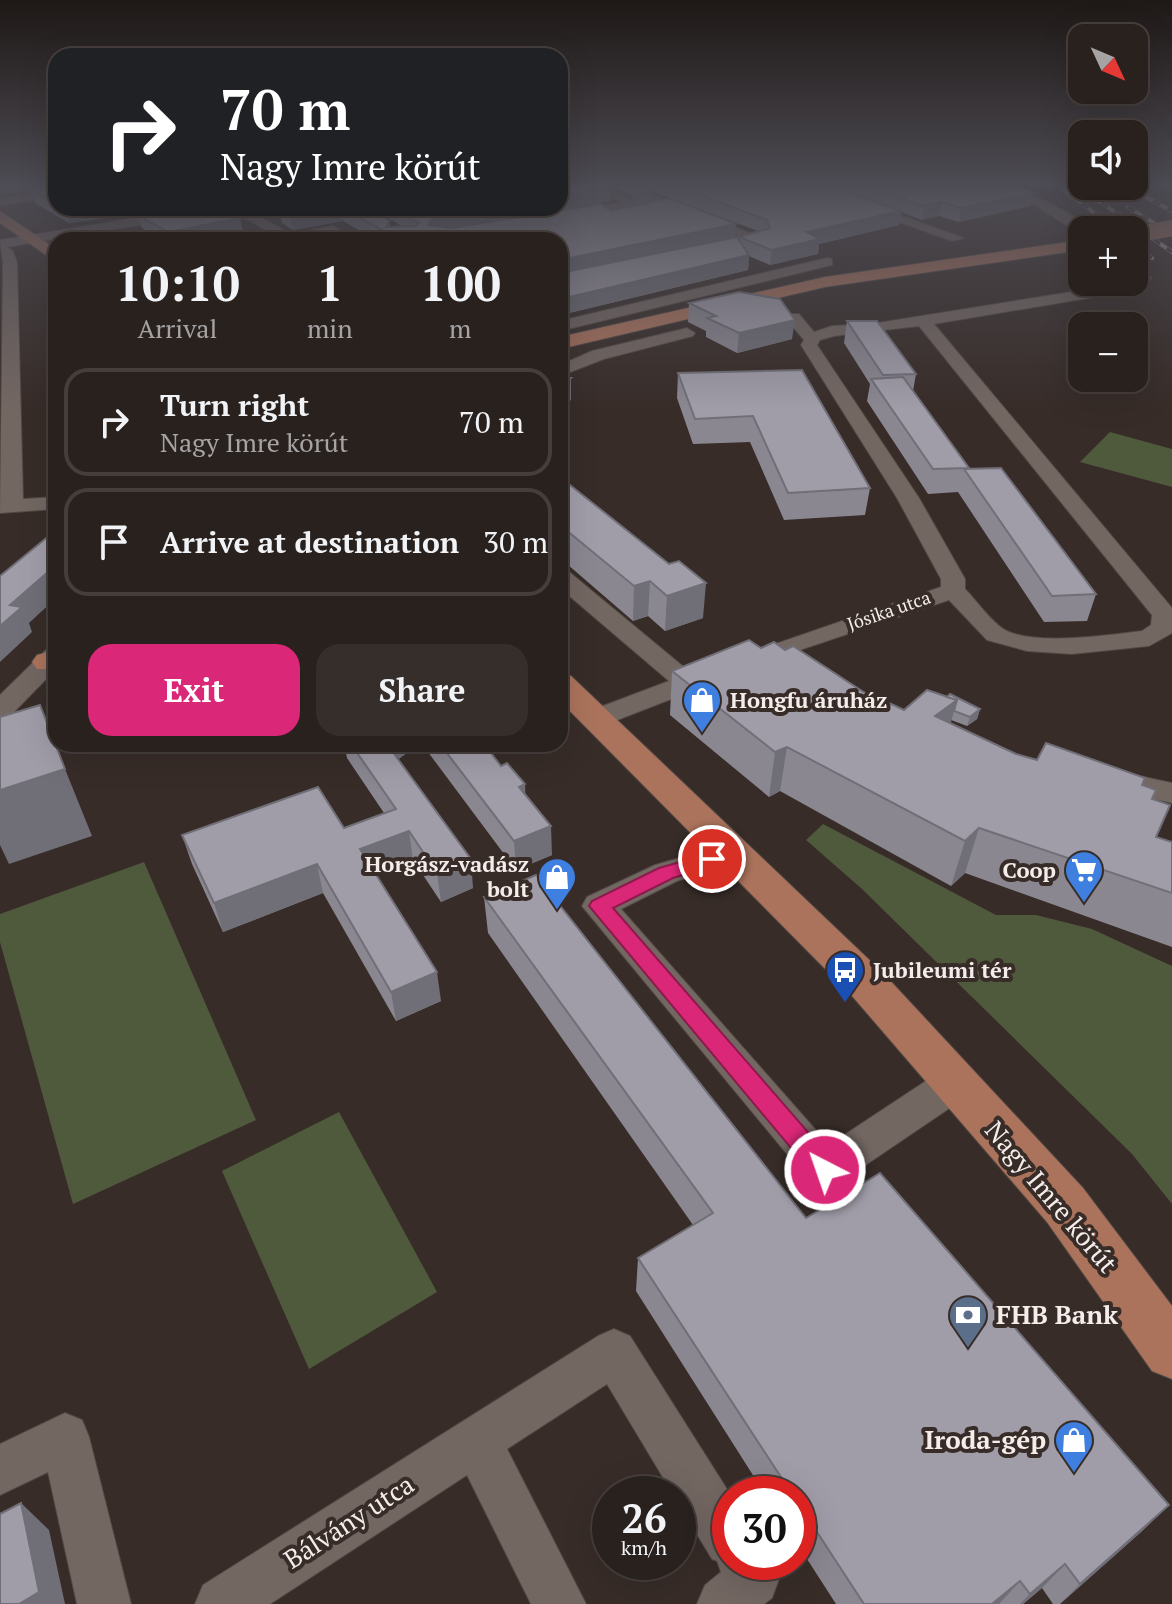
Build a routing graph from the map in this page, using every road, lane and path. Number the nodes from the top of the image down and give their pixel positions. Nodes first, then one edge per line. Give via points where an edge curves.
1 (3, 259) edge
2 (986, 259) edge
3 (827, 262) dead end
4 (1076, 296) edge
5 (793, 317) edge
6 (923, 321) junction
7 (568, 324) edge
8 (568, 331) edge
9 (687, 333) dead end
10 (580, 338) junction
11 (813, 339) junction
12 (568, 341) edge
13 (568, 368) edge
14 (48, 504) edge
15 (6, 507) edge
16 (568, 583) edge
17 (953, 591) junction
18 (773, 651) junction
19 (48, 663) edge
20 (801, 668) edge
21 (686, 682) junction
22 (568, 691) edge
23 (0, 710) edge
24 (597, 718) junction
25 (1093, 775) edge
26 (1172, 793) edge
27 (735, 853) junction
28 (955, 1083) junction
29 (1172, 1351) edge
30 (476, 1441) junction
31 (0, 1470) edge
32 (712, 1512) edge
33 (752, 1580) edge
34 (104, 1604) edge
35 (222, 1604) edge
36 (559, 1604) edge
37 (724, 1604) edge

1 - 15 street
2 - 10 main road via 825,282
3 - 7 street
4 - 6 street
5 - 11 street, Jósika utca
6 - 11 street via 832,331
6 - 17 street via 1164,614 1163,628 1149,638 1072,646 1027,643 996,635
8 - 10 street
9 - 13 street
10 - 12 main road
11 - 17 street, Jósika utca via 809,345 908,498 953,579
14 - 15 street
16 - 21 street
17 - 18 street, Jósika utca
18 - 20 street
18 - 21 street, Jósika utca
19 - 23 street
21 - 24 street, Jósika utca
22 - 24 main road, Nagy Imre körút
24 - 27 main road, Nagy Imre körút
25 - 26 street
27 - 28 main road, Nagy Imre körút via 868,985
27 - 28 street via 666,873 599,906 825,1170
28 - 29 main road, Nagy Imre körút via 1065,1205
30 - 32 street, Bálvány utca via 614,1352
30 - 35 street, Bálvány utca
30 - 36 street
31 - 34 street via 65,1437
33 - 37 street

